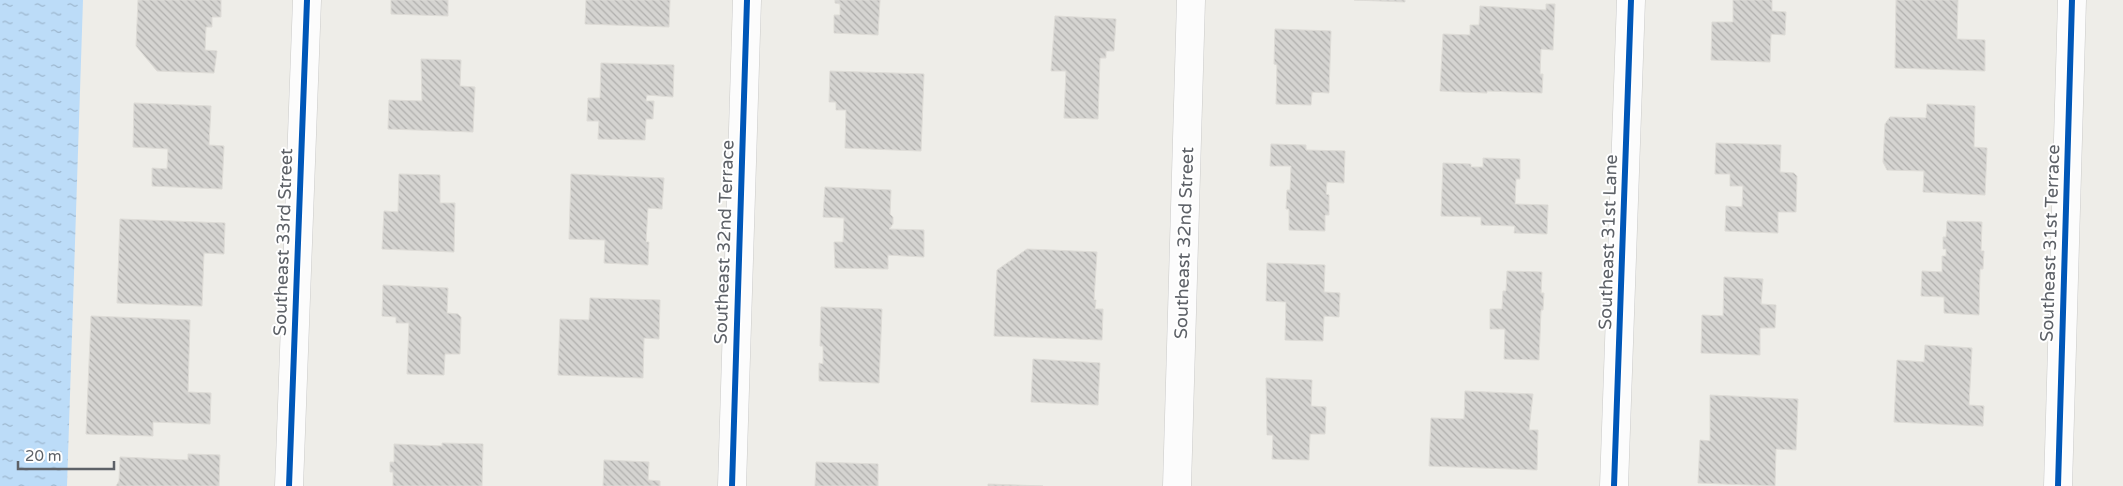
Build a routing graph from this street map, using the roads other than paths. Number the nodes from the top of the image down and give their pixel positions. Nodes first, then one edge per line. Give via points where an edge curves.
1 (307, 0) edge
2 (748, 0) edge
3 (1191, 0) edge
4 (1631, 0) edge
5 (2072, 0) edge
6 (288, 486) edge
7 (732, 486) edge
8 (1177, 486) edge
9 (1614, 486) edge
10 (2058, 486) edge

1 - 6 street, Southeast 33rd Street
2 - 7 street, Southeast 32nd Terrace
3 - 8 street, Southeast 32nd Street
4 - 9 street, Southeast 31st Lane
5 - 10 street, Southeast 31st Terrace

